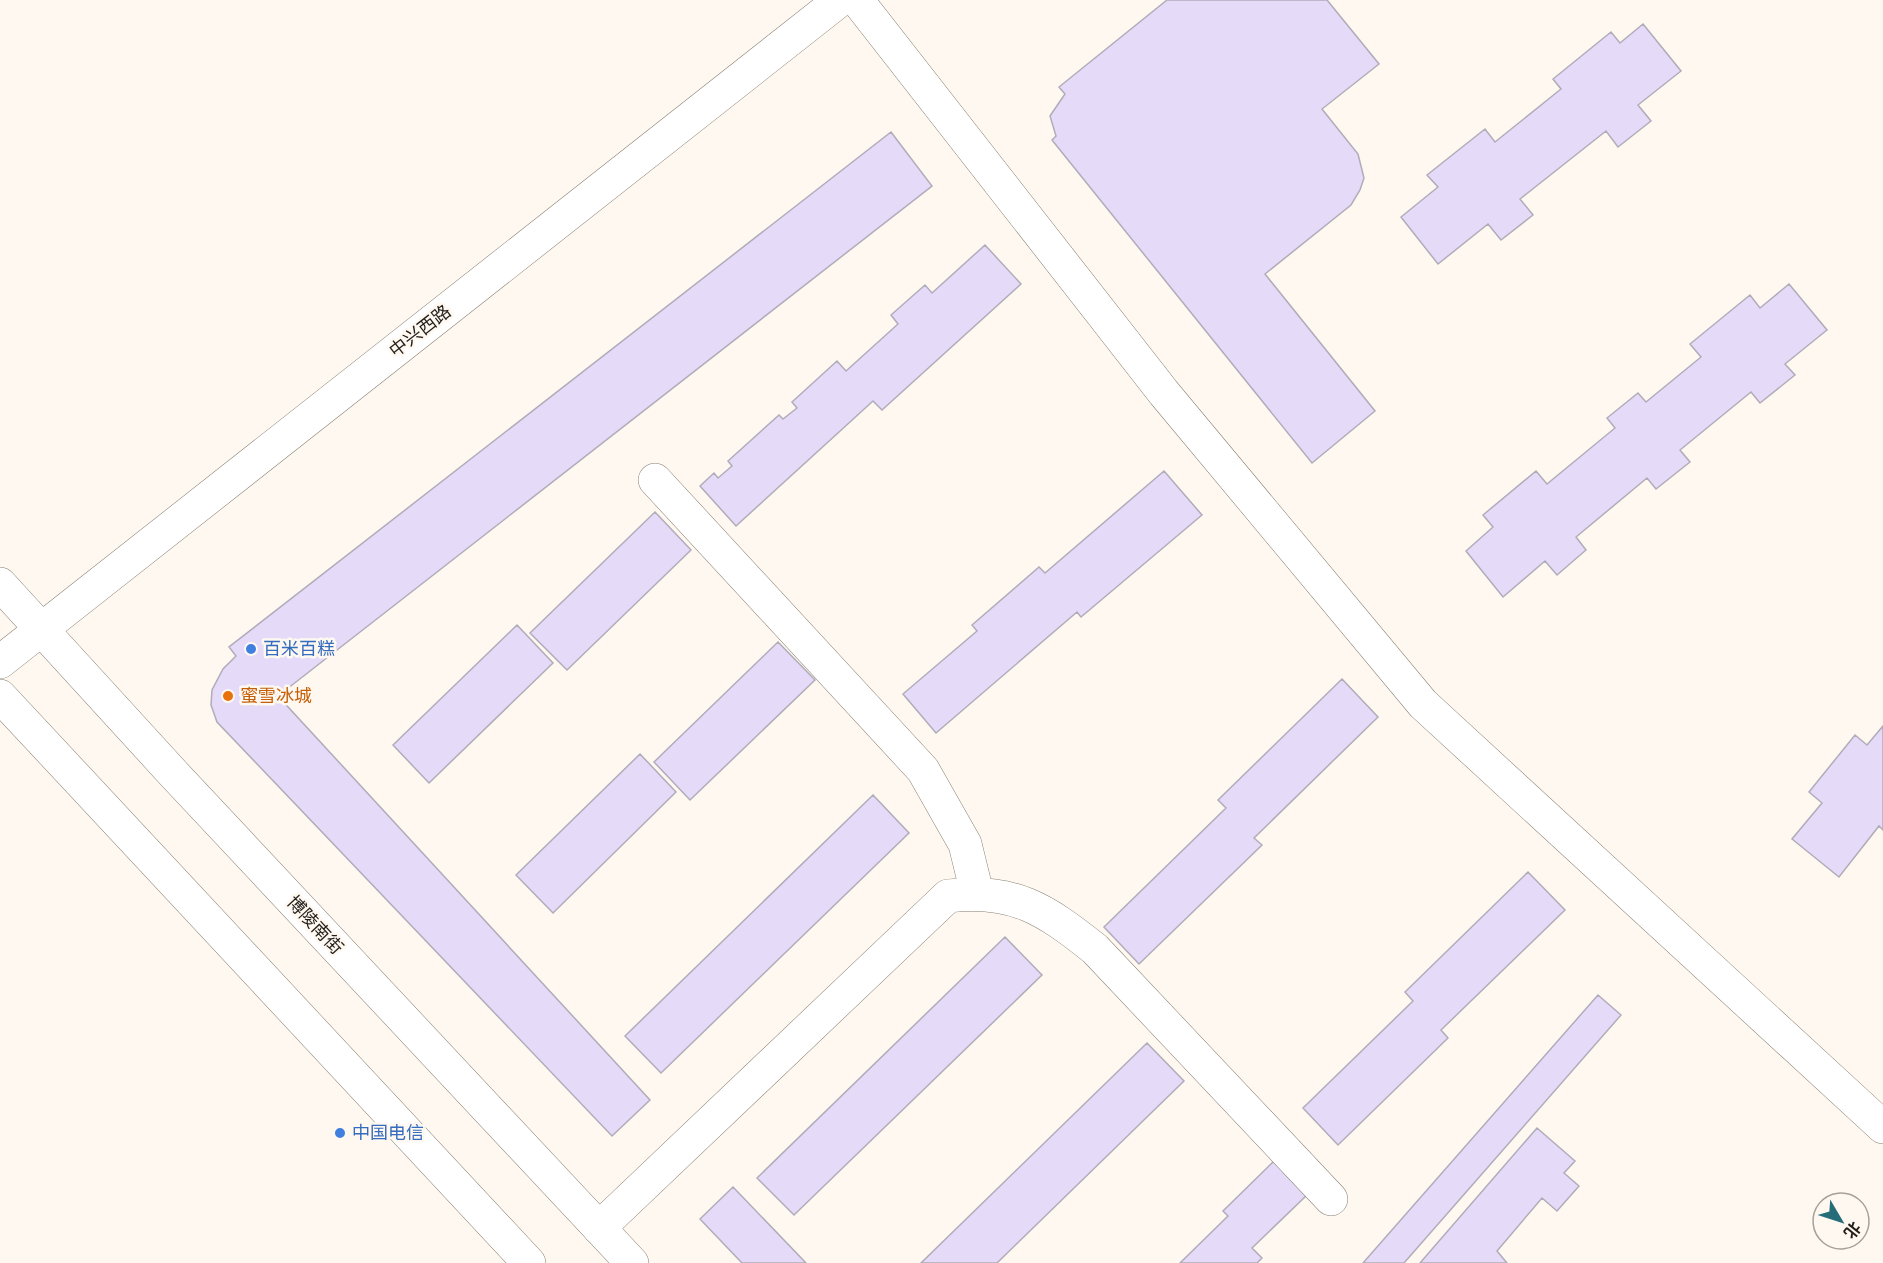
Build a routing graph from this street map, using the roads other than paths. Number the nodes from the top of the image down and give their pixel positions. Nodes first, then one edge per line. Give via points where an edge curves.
1 (840, 0) edge
2 (857, 0) edge
3 (655, 480) dead end
4 (0, 584) edge
5 (41, 630) junction
6 (0, 662) edge
7 (0, 696) edge
8 (977, 893) junction
9 (1883, 1127) edge
10 (1331, 1199) dead end
11 (600, 1228) junction
12 (529, 1263) edge
13 (632, 1263) edge

1 - 5 main road, 中兴西路
2 - 9 main road via 1164,393 1423,704
3 - 8 main road via 923,770 965,844
4 - 5 main road, 博陵南街
5 - 6 main road, 中兴西路
5 - 11 main road, 博陵南街
7 - 12 main road
8 - 10 main road via 1006,896 1036,908 1095,949
8 - 11 main road via 948,896
11 - 13 main road, 博陵南街

